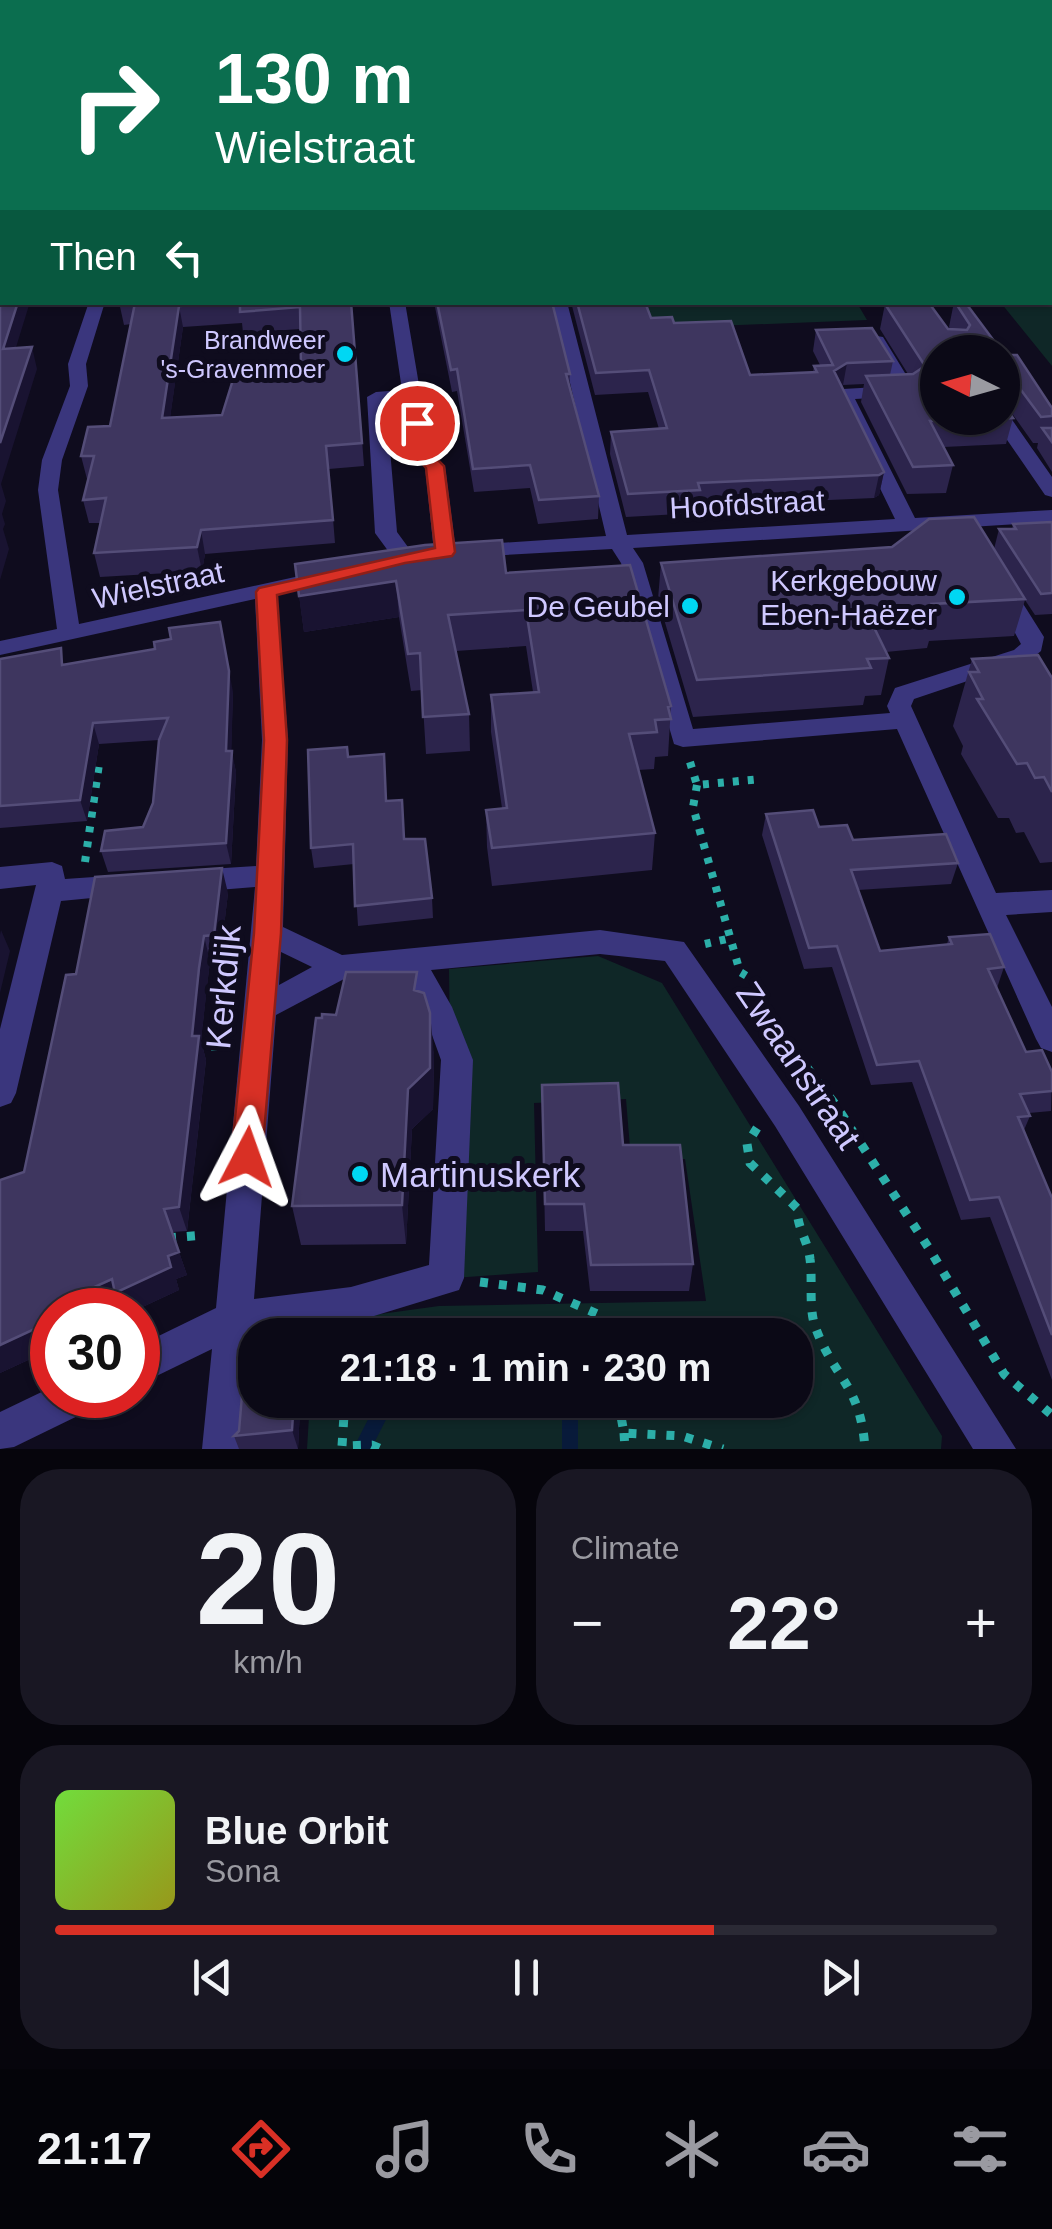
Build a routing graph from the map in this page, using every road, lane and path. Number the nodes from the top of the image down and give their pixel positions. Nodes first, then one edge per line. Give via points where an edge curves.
1 (105, 0) edge
2 (118, 0) edge
3 (96, 305) edge
4 (397, 305) edge
5 (560, 305) edge
6 (877, 341) edge
7 (413, 394) junction
8 (1013, 435) edge
9 (1052, 491) edge
10 (1052, 516) edge
11 (908, 524) junction
12 (814, 530) junction
13 (618, 541) junction
14 (445, 552) junction
15 (826, 558) edge
16 (353, 570) edge
17 (991, 571) edge
18 (266, 592) junction
19 (69, 635) junction
20 (0, 648) edge
21 (905, 720) junction
22 (683, 738) junction
23 (100, 764) dead end
24 (760, 779) dead end
25 (696, 785) junction
26 (268, 876) junction
27 (0, 878) edge
28 (81, 889) junction
29 (49, 891) junction
30 (1052, 901) edge
31 (988, 905) junction
32 (268, 933) junction
33 (410, 962) junction
34 (339, 967) junction
35 (258, 1010) junction
36 (1052, 1039) edge
37 (255, 1044) junction
38 (179, 1050) edge
39 (0, 1093) edge
40 (788, 1116) junction
41 (241, 1232) junction
42 (151, 1239) edge
43 (446, 1278) junction
44 (604, 1318) edge
45 (232, 1320) junction
46 (160, 1355) edge
47 (1052, 1416) edge
48 (31, 1418) edge
49 (344, 1418) edge
50 (621, 1418) edge
51 (0, 1433) edge
52 (624, 1433) junction
53 (376, 1447) edge
54 (222, 1449) edge
55 (625, 1449) edge
56 (722, 1449) edge
57 (865, 1449) edge
58 (996, 1449) edge

1 - 2 street
3 - 19 street via 48,490
4 - 7 street
5 - 13 street
6 - 11 street via 907,391 843,394
7 - 14 street via 421,452 435,466
7 - 14 street via 376,397 386,533 396,560
8 - 9 street
10 - 11 street, Hoofdstraat via 966,530
11 - 12 street, Hoofdstraat
12 - 13 street, Hoofdstraat
12 - 15 street
13 - 14 street, Hoofdstraat
13 - 22 street via 643,569 643,599
16 - 18 street, Wielstraat
17 - 21 street via 1033,646 904,694 899,706
18 - 19 street, Wielstraat
18 - 26 street, Kerkdijk via 275,740
19 - 20 street, Wielstraat
21 - 22 street
21 - 31 street
22 - 25 path
23 - 28 path
24 - 25 path
25 - 47 path via 694,807 740,972 756,980 774,1026 835,1104 1004,1374
26 - 28 street
26 - 32 street, Kerkdijk
27 - 29 street via 52,873
28 - 29 street
29 - 39 street
30 - 31 street
31 - 36 street
32 - 34 street, Zwaanstraat
32 - 35 street, Kerkdijk
33 - 34 street, Zwaanstraat
33 - 40 street, Zwaanstraat via 600,942 674,950
33 - 43 street via 456,1060
34 - 35 street, Zwaanstraat
35 - 37 street, Kerkdijk
37 - 38 path
37 - 41 street, Kerkdijk
40 - 57 path via 756,1128 747,1144 750,1163 796,1208 810,1255 815,1327 852,1389
40 - 58 street, Zwaanstraat
41 - 42 path
41 - 45 street, Kerkdijk
43 - 44 path via 542,1290
43 - 45 street via 350,1305
45 - 46 street
45 - 54 street, Kerkdijk
48 - 51 street
49 - 53 path via 342,1446
50 - 52 path
52 - 55 path
52 - 56 path via 682,1436

